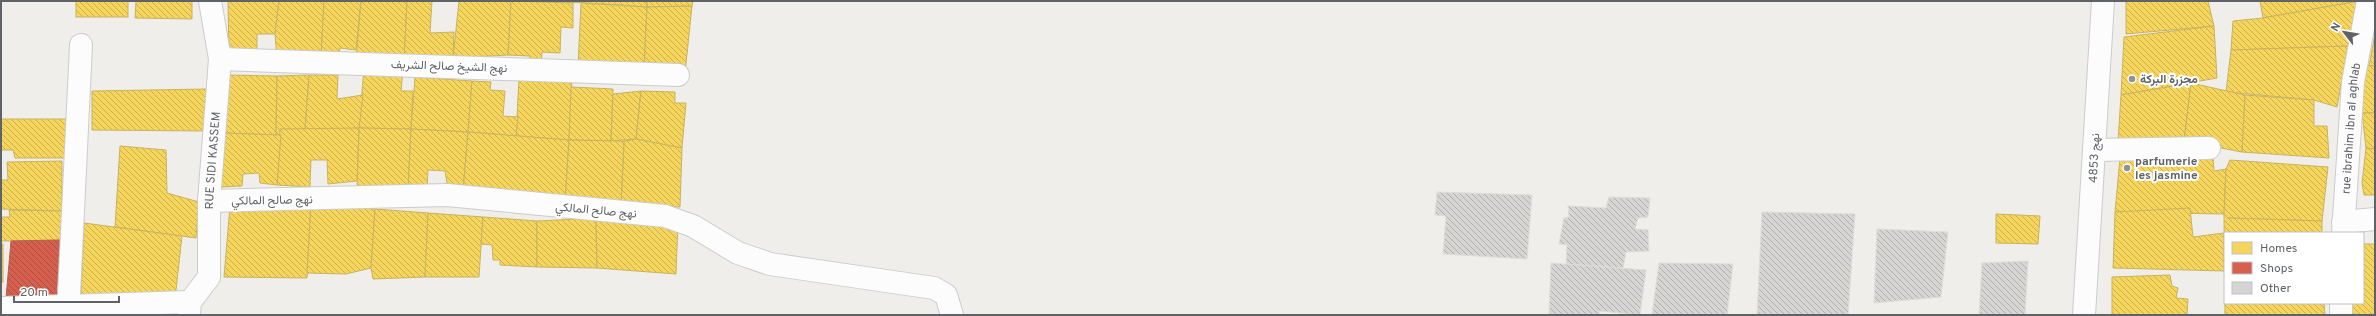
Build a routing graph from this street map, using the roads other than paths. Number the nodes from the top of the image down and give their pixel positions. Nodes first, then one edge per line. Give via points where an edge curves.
1 (210, 1) edge
2 (2103, 1) edge
3 (2368, 1) edge
4 (81, 45) dead end
5 (220, 59) junction
6 (678, 75) dead end
7 (2209, 148) dead end
8 (2094, 150) junction
9 (209, 201) junction
10 (2375, 219) edge
11 (2343, 228) edge
12 (2341, 304) edge
13 (1, 308) edge
14 (189, 309) edge
15 (68, 311) edge
16 (952, 315) edge
17 (2084, 315) edge
18 (2341, 315) edge

1 - 5 street, RUE SIDI KASSEM
2 - 8 street, نهج 4853
3 - 11 street, rue ibrahim ibn al aghlab via 2353,82
4 - 15 street
5 - 6 street, نهج الشيخ صالح الشريف
5 - 9 street, RUE SIDI KASSEM
7 - 8 street
8 - 17 street, نهج 4853
9 - 14 street, RUE SIDI KASSEM via 209,277
9 - 16 street, نهج صالح المالكي via 447,195 664,216 693,226 738,253 770,264 934,288 946,295
10 - 11 street
12 - 18 street
13 - 15 street
14 - 15 street

